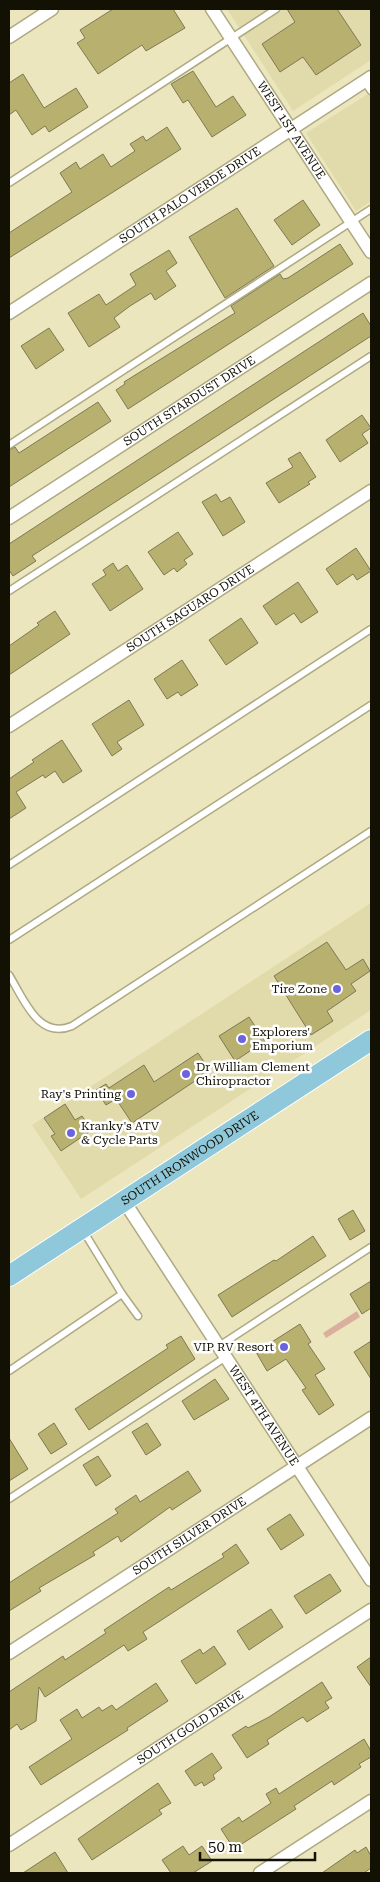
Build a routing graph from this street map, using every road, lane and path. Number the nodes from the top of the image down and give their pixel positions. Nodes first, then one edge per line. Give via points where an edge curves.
1 (52, 9) edge
2 (212, 9) edge
3 (276, 9) edge
4 (9, 37) edge
5 (232, 38) junction
6 (369, 83) edge
7 (291, 129) junction
8 (9, 183) edge
9 (371, 209) edge
10 (351, 222) junction
11 (371, 252) edge
12 (371, 283) edge
13 (9, 312) edge
14 (371, 356) edge
15 (9, 445) edge
16 (371, 491) edge
17 (9, 518) edge
18 (9, 591) edge
19 (371, 629) edge
20 (371, 705) edge
21 (9, 726) edge
22 (371, 831) edge
23 (9, 865) edge
24 (9, 940) edge
25 (9, 975) edge
26 (371, 1040) edge
27 (124, 1201) junction
28 (82, 1228) junction
29 (371, 1247) edge
30 (9, 1276) edge
31 (122, 1294) junction
32 (138, 1316) dead end
33 (223, 1352) junction
34 (9, 1371) edge
35 (371, 1418) edge
36 (298, 1466) junction
37 (9, 1499) edge
38 (371, 1580) edge
39 (371, 1610) edge
40 (9, 1653) edge
41 (371, 1801) edge
42 (9, 1845) edge
43 (260, 1873) edge

1 - 4 street
2 - 5 street, WEST 1ST AVENUE
3 - 5 lane
5 - 7 street, WEST 1ST AVENUE
5 - 8 lane
6 - 7 street, SOUTH PALO VERDE DRIVE
7 - 10 street, WEST 1ST AVENUE
7 - 13 street, SOUTH PALO VERDE DRIVE
9 - 10 lane
10 - 11 street, WEST 1ST AVENUE
10 - 15 lane
12 - 17 street, SOUTH STARDUST DRIVE
14 - 18 lane
16 - 21 street, SOUTH SAGUARO DRIVE
19 - 23 lane
20 - 24 lane
22 - 25 lane via 72,1026 53,1030 45,1027
26 - 27 main road, SOUTH IRONWOOD DRIVE
27 - 28 main road, SOUTH IRONWOOD DRIVE
27 - 33 street, WEST 4TH AVENUE
28 - 30 main road, SOUTH IRONWOOD DRIVE
28 - 31 lane
29 - 33 lane
31 - 32 lane
31 - 34 lane
33 - 36 street, WEST 4TH AVENUE
33 - 37 lane
35 - 36 street, SOUTH SILVER DRIVE
36 - 38 street, WEST 4TH AVENUE
36 - 40 street, SOUTH SILVER DRIVE
39 - 42 street, SOUTH GOLD DRIVE
41 - 43 street

